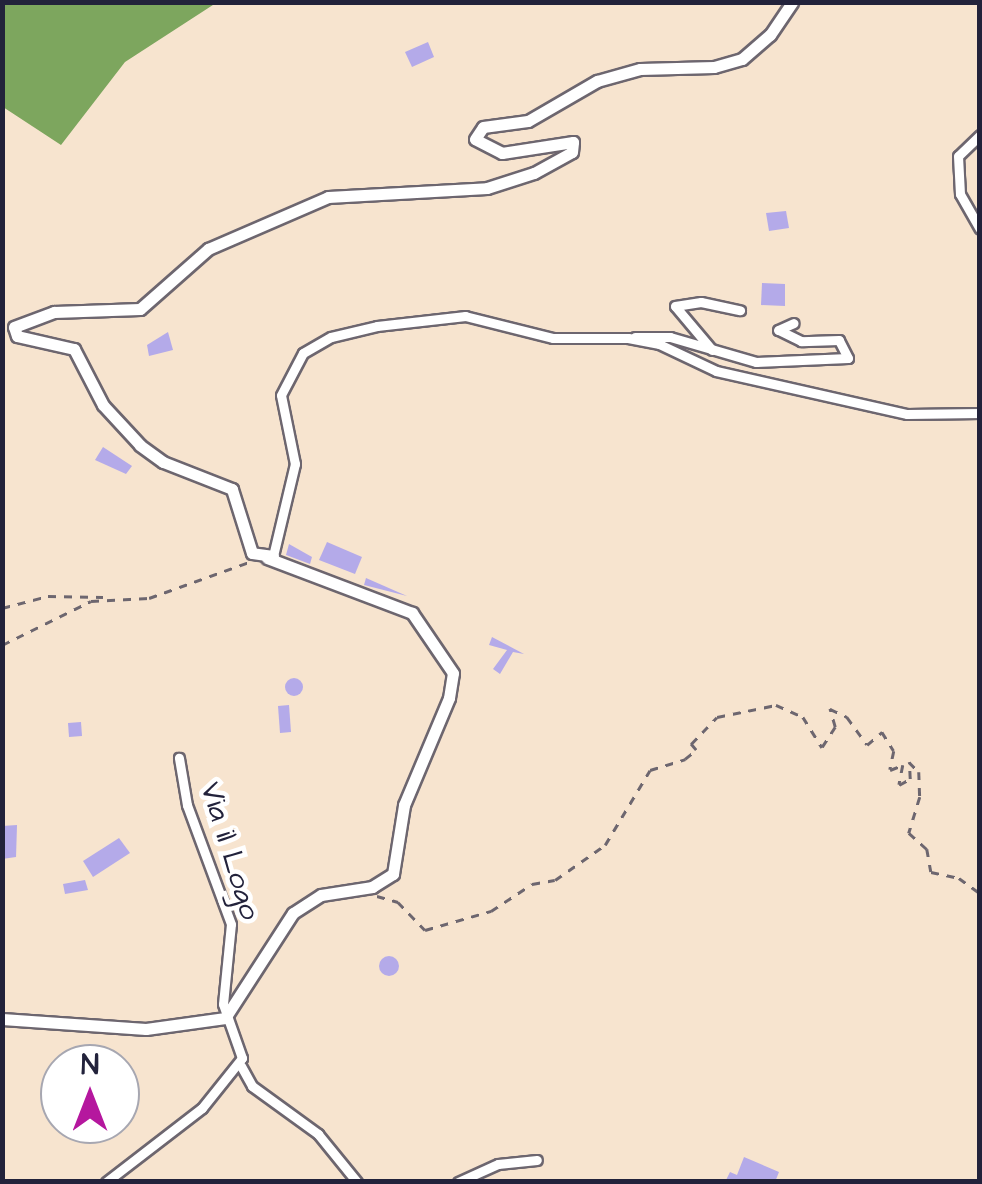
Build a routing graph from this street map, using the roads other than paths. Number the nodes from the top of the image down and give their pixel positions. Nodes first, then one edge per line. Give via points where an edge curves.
1 (792, 2) edge
2 (980, 135) edge
3 (980, 228) edge
4 (740, 310) dead end
5 (794, 323) dead end
6 (628, 338) junction
7 (712, 350) junction
8 (980, 414) edge
9 (266, 557) junction
10 (179, 758) dead end
11 (225, 1018) junction
12 (2, 1019) edge
13 (242, 1058) junction
14 (536, 1160) dead end
15 (106, 1182) edge
16 (357, 1182) edge
17 (458, 1182) edge

1 - 9 street via 770,35 742,59 714,67 640,69 596,81 528,121 482,127 475,140 502,153 572,142 572,152 534,173 486,188 328,197 208,249 140,309 54,312 14,328 17,336 74,349 103,405 162,462 232,489 248,546
2 - 3 street via 958,156 960,194
4 - 7 street via 701,302 675,306
5 - 7 street via 778,330 800,341 839,340 848,358 756,362
6 - 7 street via 651,334
6 - 8 street via 659,344 716,371 907,414
6 - 9 street via 592,343 465,316 429,316 332,337 303,353 282,396 296,464
9 - 11 street via 412,614 453,673 404,805 393,874 360,889 321,895 294,913
10 - 11 street, Via il Logo via 187,805 231,924
11 - 12 street via 146,1028
11 - 13 street
13 - 15 street via 202,1108
13 - 16 street via 241,1074 252,1086 318,1134
14 - 17 street via 498,1164

